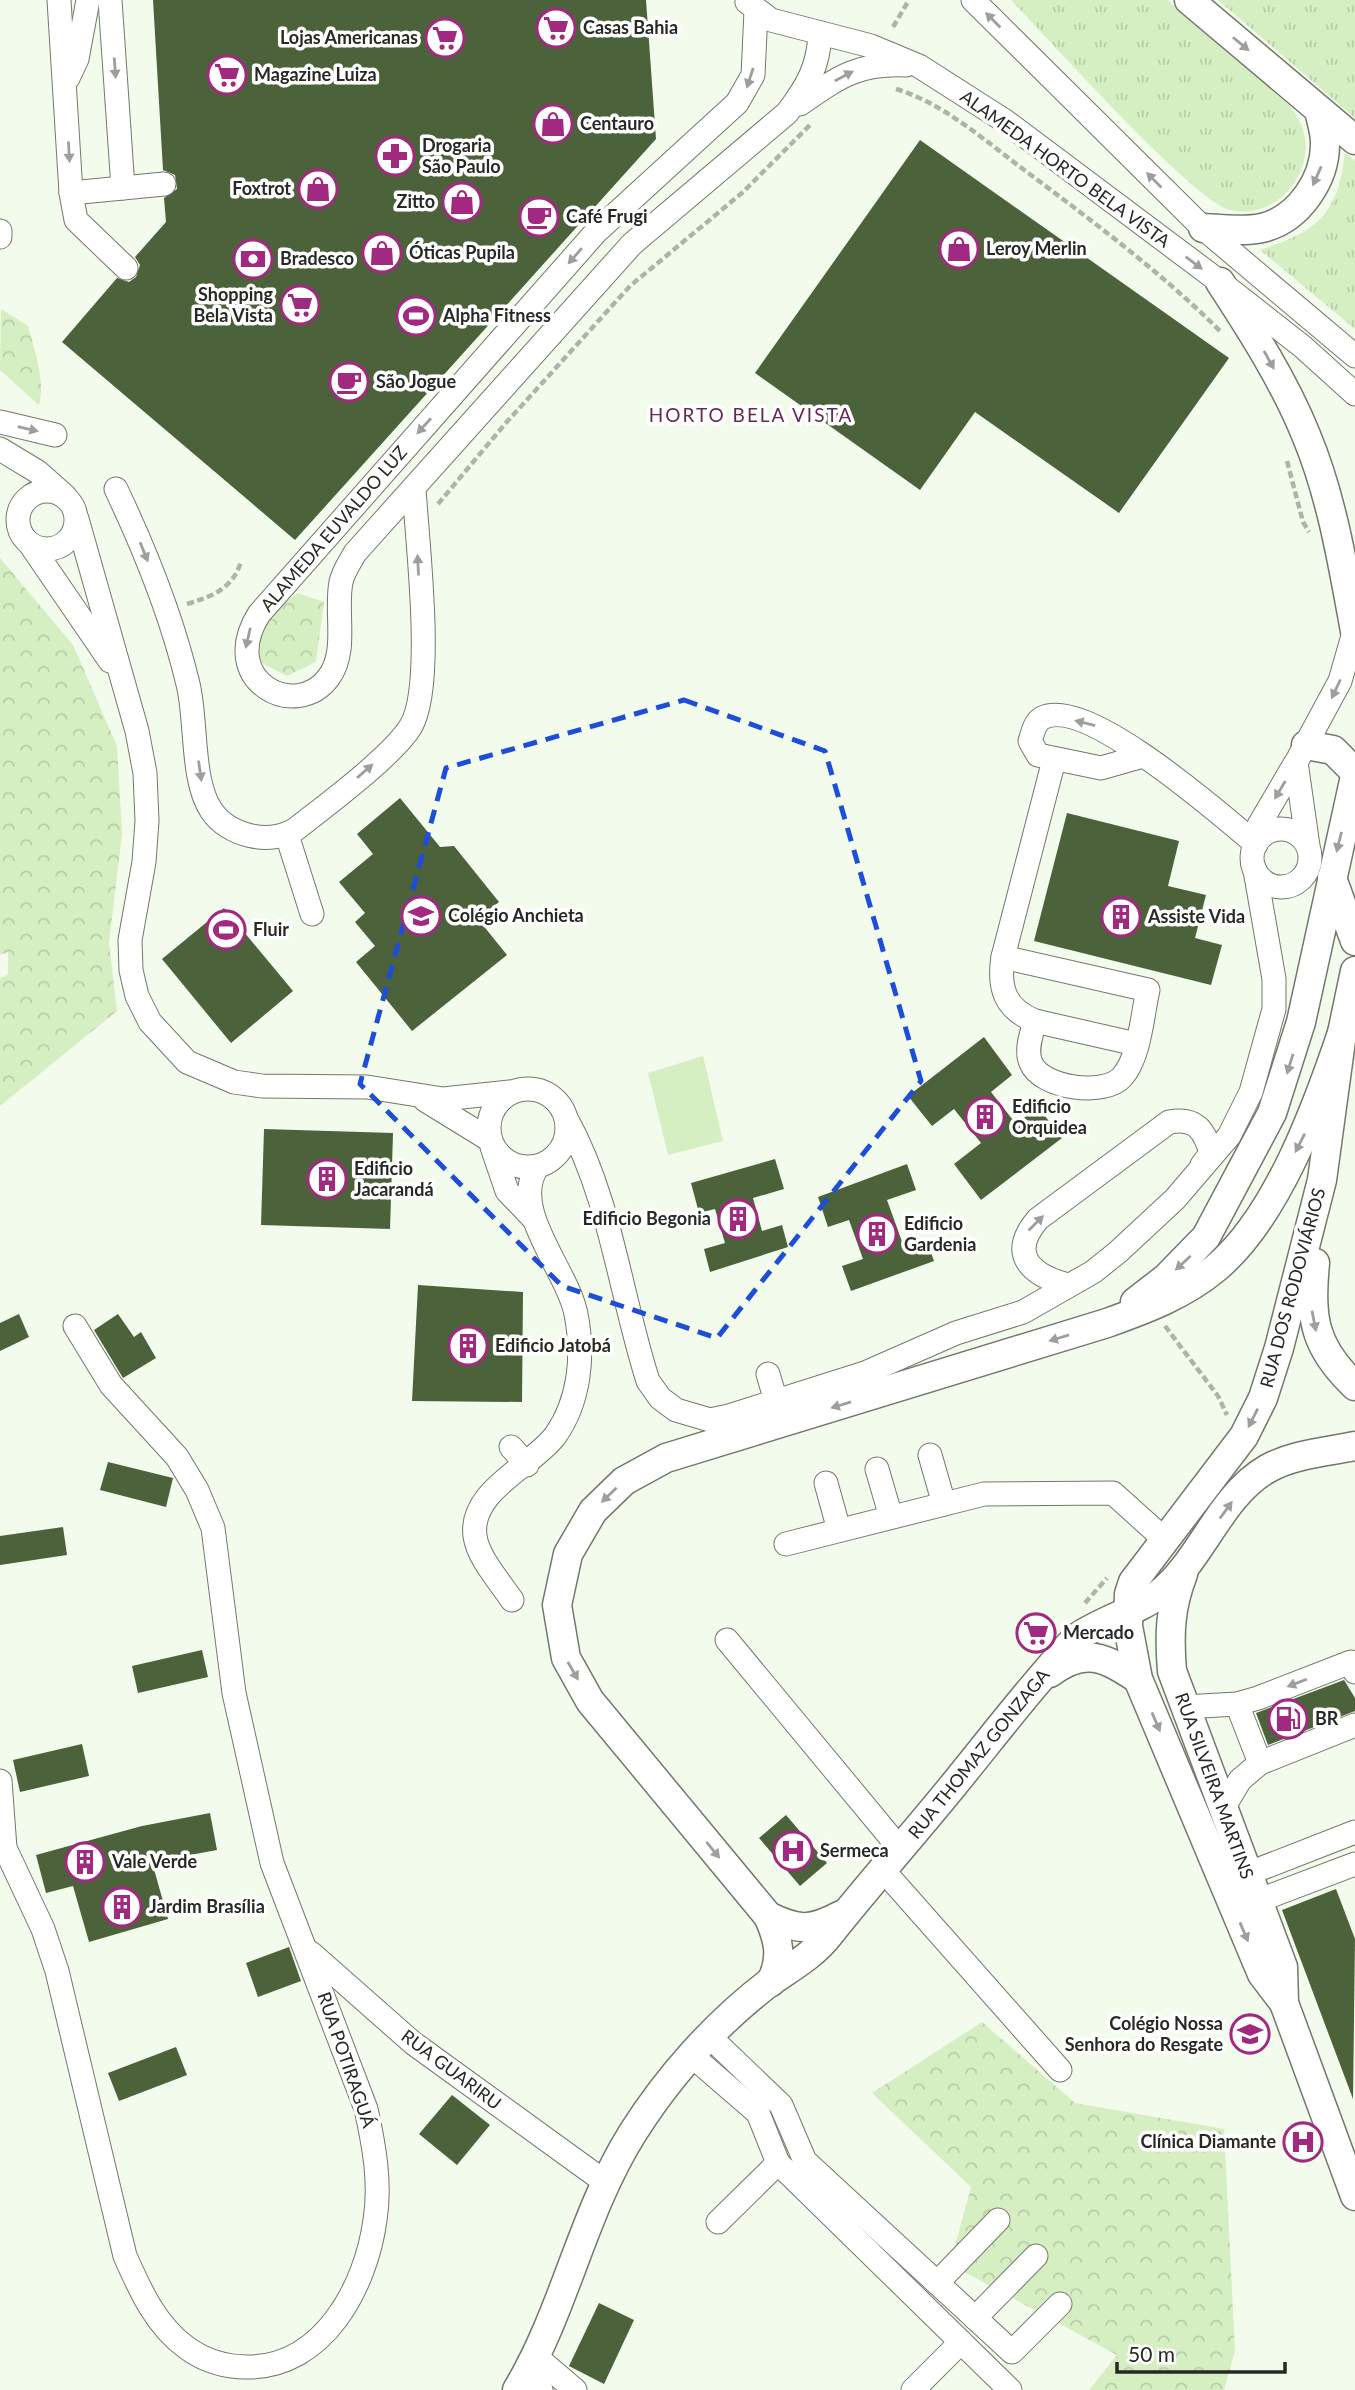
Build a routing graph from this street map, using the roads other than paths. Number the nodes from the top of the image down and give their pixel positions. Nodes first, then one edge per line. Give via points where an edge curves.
1 (59, 0) edge
2 (88, 0) edge
3 (110, 0) edge
4 (972, 0) edge
5 (1189, 0) edge
6 (751, 5) edge
7 (820, 33) junction
8 (919, 66) junction
9 (65, 84) junction
10 (1319, 110) junction
11 (787, 113) junction
12 (1355, 140) edge
13 (163, 184) dead end
14 (123, 188) junction
15 (71, 193) junction
16 (1203, 228) junction
17 (0, 231) edge
18 (0, 237) edge
19 (126, 268) dead end
20 (1220, 282) junction
21 (1355, 356) edge
22 (1355, 394) edge
23 (0, 422) edge
24 (55, 435) dead end
25 (0, 449) edge
26 (414, 488) junction
27 (116, 489) dead end
28 (0, 509) edge
29 (74, 510) junction
30 (26, 540) junction
31 (1355, 630) edge
32 (123, 681) junction
33 (1301, 754) junction
34 (1143, 756) junction
35 (1054, 760) junction
36 (1355, 774) edge
37 (287, 835) junction
38 (1256, 844) junction
39 (1308, 846) junction
40 (1255, 870) junction
41 (1331, 875) junction
42 (312, 914) dead end
43 (1355, 941) edge
44 (1003, 957) junction
45 (1355, 971) edge
46 (1035, 1020) junction
47 (1342, 1034) junction
48 (1136, 1044) junction
49 (510, 1092) junction
50 (419, 1097) junction
51 (566, 1118) junction
52 (490, 1142) junction
53 (538, 1166) junction
54 (1195, 1175) junction
55 (1322, 1180) junction
56 (533, 1218) junction
57 (1068, 1285) junction
58 (1107, 1323) junction
59 (75, 1326) dead end
60 (768, 1374) dead end
61 (1355, 1386) edge
62 (776, 1401) junction
63 (1355, 1446) edge
64 (511, 1447) dead end
65 (930, 1455) dead end
66 (527, 1465) junction
67 (877, 1469) dead end
68 (826, 1483) dead end
69 (944, 1504) junction
70 (891, 1517) junction
71 (839, 1530) junction
72 (1164, 1539) junction
73 (786, 1544) dead end
74 (1186, 1566) junction
75 (512, 1600) dead end
76 (1128, 1609) junction
77 (727, 1640) dead end
78 (1355, 1671) edge
79 (1139, 1679) junction
80 (1037, 1684) junction
81 (1237, 1704) junction
82 (1184, 1706) junction
83 (1355, 1725) edge
84 (1260, 1763) junction
85 (0, 1781) edge
86 (1222, 1810) junction
87 (1355, 1832) edge
88 (3, 1847) edge
89 (892, 1860) junction
90 (1355, 1864) edge
91 (1247, 1874) junction
92 (1257, 1901) junction
93 (841, 1915) junction
94 (768, 1916) junction
95 (306, 1948) junction
96 (771, 1982) junction
97 (1284, 2003) junction
98 (701, 2046) junction
99 (1060, 2070) dead end
100 (778, 2163) junction
101 (605, 2182) junction
102 (1355, 2196) edge
103 (998, 2220) dead end
104 (718, 2222) dead end
105 (1036, 2256) dead end
106 (937, 2283) junction
107 (1060, 2304) dead end
108 (975, 2318) junction
109 (961, 2342) junction
110 (529, 2378) edge
111 (998, 2386) edge
112 (575, 2390) edge
113 (913, 2390) edge

1 - 9 street
2 - 9 street via 77,59
3 -> 14 street
16 -> 4 street, ALAMEDA HORTO BELA VISTA
5 -> 10 main road
6 - 7 street, ALAMEDA HORTO BELA VISTA via 771,20
6 -> 26 street, ALAMEDA EUVALDO LUZ via 753,75 737,103 596,232 259,614 246,641 246,659 264,687 279,693 311,692 332,673 338,652 341,579 355,553
7 - 8 street, ALAMEDA HORTO BELA VISTA via 871,46
7 - 11 street, ALAMEDA EUVALDO LUZ via 819,60
11 -> 8 street via 860,68
8 -> 20 street, ALAMEDA HORTO BELA VISTA via 1005,121
9 -> 15 street
10 - 12 main road
10 -> 16 main road via 1325,142 1322,164 1306,198 1287,217 1263,228
11 - 26 street, ALAMEDA EUVALDO LUZ via 632,244
13 - 14 street
14 - 15 street
15 - 19 street via 76,220
16 - 21 street, ALAMEDA HORTO BELA VISTA
17 - 18 street
20 - 22 street, ALAMEDA HORTO BELA VISTA
20 -> 31 main road via 1253,332 1307,436 1325,491
23 -> 24 street
25 - 29 street via 38,472
37 -> 26 street via 395,745 419,709 423,654
27 -> 37 street via 167,611 190,688 210,809 238,832 259,837
28 - 30 street
29 - 30 street via 75,530 61,546 40,549
29 - 30 street via 55,491 29,496 19,511 19,529
29 - 32 street
30 - 32 street
31 -> 33 street via 1340,681
32 - 50 street via 145,773 144,862 130,940 131,970 150,1022 187,1062 234,1082 367,1087
33 - 36 main road via 1333,750
33 -> 38 street via 1259,825
33 - 39 street
34 - 35 street via 1101,768
34 -> 35 street via 1100,727 1053,716 1036,722 1030,741 1038,755
34 - 38 street
35 - 44 street
36 -> 41 main road
37 - 42 street
38 - 39 street via 1269,832 1287,830
38 - 40 street
39 - 40 street via 1309,866 1298,882 1269,884
40 - 54 street via 1274,979 1274,1009 1251,1092 1229,1136
41 - 43 main road
41 -> 58 main road via 1289,1067 1251,1156 1191,1255
44 - 46 street via 1002,992 1020,1015
44 - 48 street via 1148,990
45 - 47 main road, RUA DOS RODOVIÁRIOS
46 - 48 street
46 - 48 street via 1031,1063 1049,1079 1088,1090 1120,1080
47 - 55 main road, RUA DOS RODOVIÁRIOS
47 -> 58 main road via 1315,1113 1252,1229 1216,1268 1193,1285 1162,1303
49 - 50 street
49 - 51 street via 524,1088 544,1093 560,1105
49 - 52 street via 493,1109
50 - 52 street
51 - 53 street via 562,1148
51 - 62 street via 583,1152 620,1268 648,1381 660,1398 676,1410 710,1420
52 - 53 street via 506,1161
52 - 56 street via 507,1191
53 - 56 street via 528,1189
54 - 57 street via 1118,1252
57 -> 54 street via 1050,1280 1027,1263 1023,1248 1027,1232 1038,1219 1169,1122 1185,1119 1198,1125 1207,1138 1211,1153
55 -> 61 main road via 1313,1324 1321,1344
55 -> 72 main road, RUA DOS RODOVIÁRIOS via 1263,1398 1244,1436
56 - 66 street via 574,1303 581,1337 580,1364 568,1411 555,1435
57 - 62 street via 1023,1312 956,1333 865,1373
58 -> 94 main road via 666,1458 624,1480 593,1511 568,1554 557,1605 566,1658 590,1700
59 - 95 street, RUA POTIRAGUÁ via 111,1385 177,1457 213,1528 233,1693 272,1863
60 - 62 street
74 -> 63 main road via 1231,1502 1267,1469 1310,1454
64 - 66 street
65 - 69 street
66 - 75 street via 484,1501 476,1517 479,1549
67 - 70 street
68 - 71 street
69 - 70 street
69 - 72 street via 984,1494 1113,1493
70 - 71 street
71 - 73 street
72 - 76 main road, RUA DOS RODOVIÁRIOS via 1133,1582
74 - 76 main road via 1158,1595
74 - 82 main road, RUA SILVEIRA MARTINS via 1170,1622 1172,1671
76 - 79 main road, RUA SILVEIRA MARTINS
76 - 80 main road, RUA THOMAZ GONZAGA via 1075,1639
77 - 89 street
78 -> 81 street via 1351,1662
79 - 80 main road via 1113,1662 1089,1657 1058,1667
79 -> 97 main road, RUA SILVEIRA MARTINS via 1262,1974
80 - 89 main road, RUA THOMAZ GONZAGA
81 - 82 street
81 - 84 street
82 - 86 main road, RUA SILVEIRA MARTINS
83 - 84 street
84 - 86 street via 1240,1780
85 - 88 street, RUA POTIRAGUÁ
86 - 91 main road, RUA SILVEIRA MARTINS
87 - 91 street
88 - 95 street, RUA POTIRAGUÁ via 43,1929 57,1971 125,2256 141,2293 165,2328 186,2348 228,2367 261,2368 287,2361 313,2346 353,2292 376,2219 377,2181 366,2109
89 - 93 main road, RUA THOMAZ GONZAGA
89 - 99 street
90 - 92 street
91 - 92 main road, RUA SILVEIRA MARTINS
92 - 97 main road, RUA SILVEIRA MARTINS via 1283,1967
93 - 94 main road via 819,1927 804,1928
93 - 96 main road, RUA THOMAZ GONZAGA via 827,1938 792,1970
94 - 96 main road via 779,1955
95 - 101 street, RUA GUARIRU via 413,2043
96 - 98 main road, RUA THOMAZ GONZAGA
97 - 102 main road, RUA SILVEIRA MARTINS
98 - 100 street via 758,2113
98 - 101 main road, RUA THOMAZ GONZAGA via 656,2098
98 - 106 street via 781,2105 805,2161
100 - 104 street
100 - 109 street
101 - 110 main road, RUA THOMAZ GONZAGA
103 - 106 street
105 - 108 street
106 - 108 street
107 - 108 street via 1012,2353
109 - 111 street
109 - 113 street
110 - 112 street

